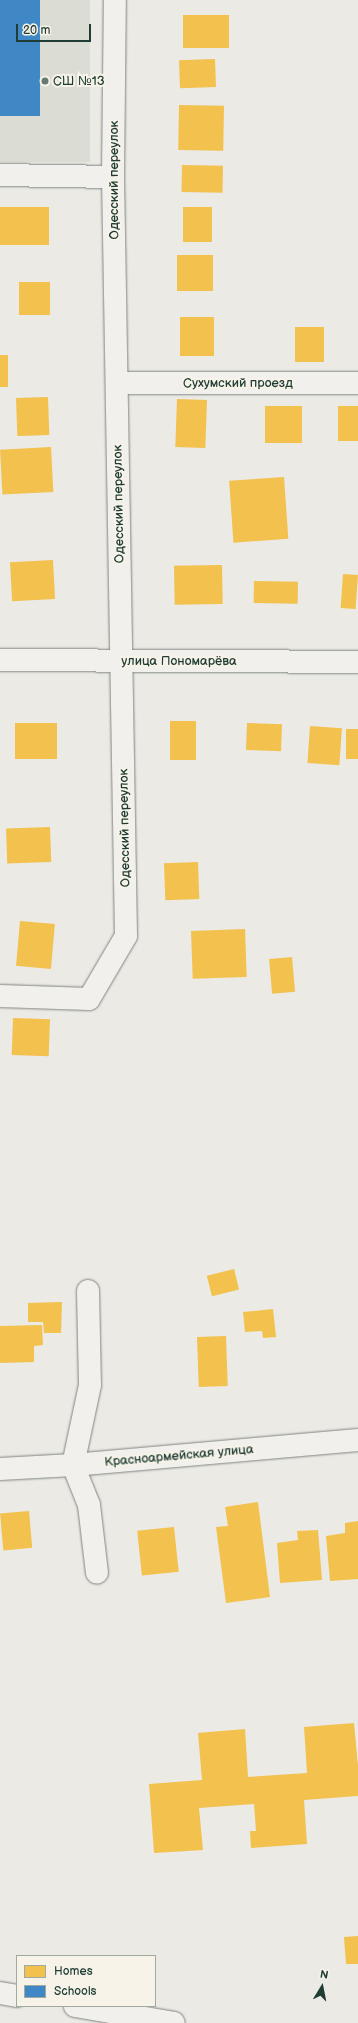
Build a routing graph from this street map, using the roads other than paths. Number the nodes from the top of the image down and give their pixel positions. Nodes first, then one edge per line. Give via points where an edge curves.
1 (115, 0) edge
2 (0, 175) edge
3 (113, 177) junction
4 (117, 383) junction
5 (358, 383) edge
6 (0, 660) edge
7 (122, 661) junction
8 (358, 662) edge
9 (0, 996) edge
10 (88, 1291) dead end
11 (358, 1440) edge
12 (73, 1465) junction
13 (0, 1468) edge
14 (97, 1573) dead end
15 (0, 1993) edge
16 (16, 1996) edge
17 (81, 2007) edge
18 (174, 2023) edge

1 - 3 street, Одесский переулок
2 - 3 street
3 - 4 street, Одесский переулок
4 - 5 street, Сухумский проезд
4 - 7 street, Одесский переулок
6 - 7 street, улица Пономарёва
7 - 8 street, улица Пономарёва
7 - 9 street, Одесский переулок via 126,936 89,999
10 - 12 street via 90,1385
11 - 12 street, Красноармейская улица
12 - 13 street, Красноармейская улица
12 - 14 street via 89,1505
15 - 16 street
17 - 18 street

